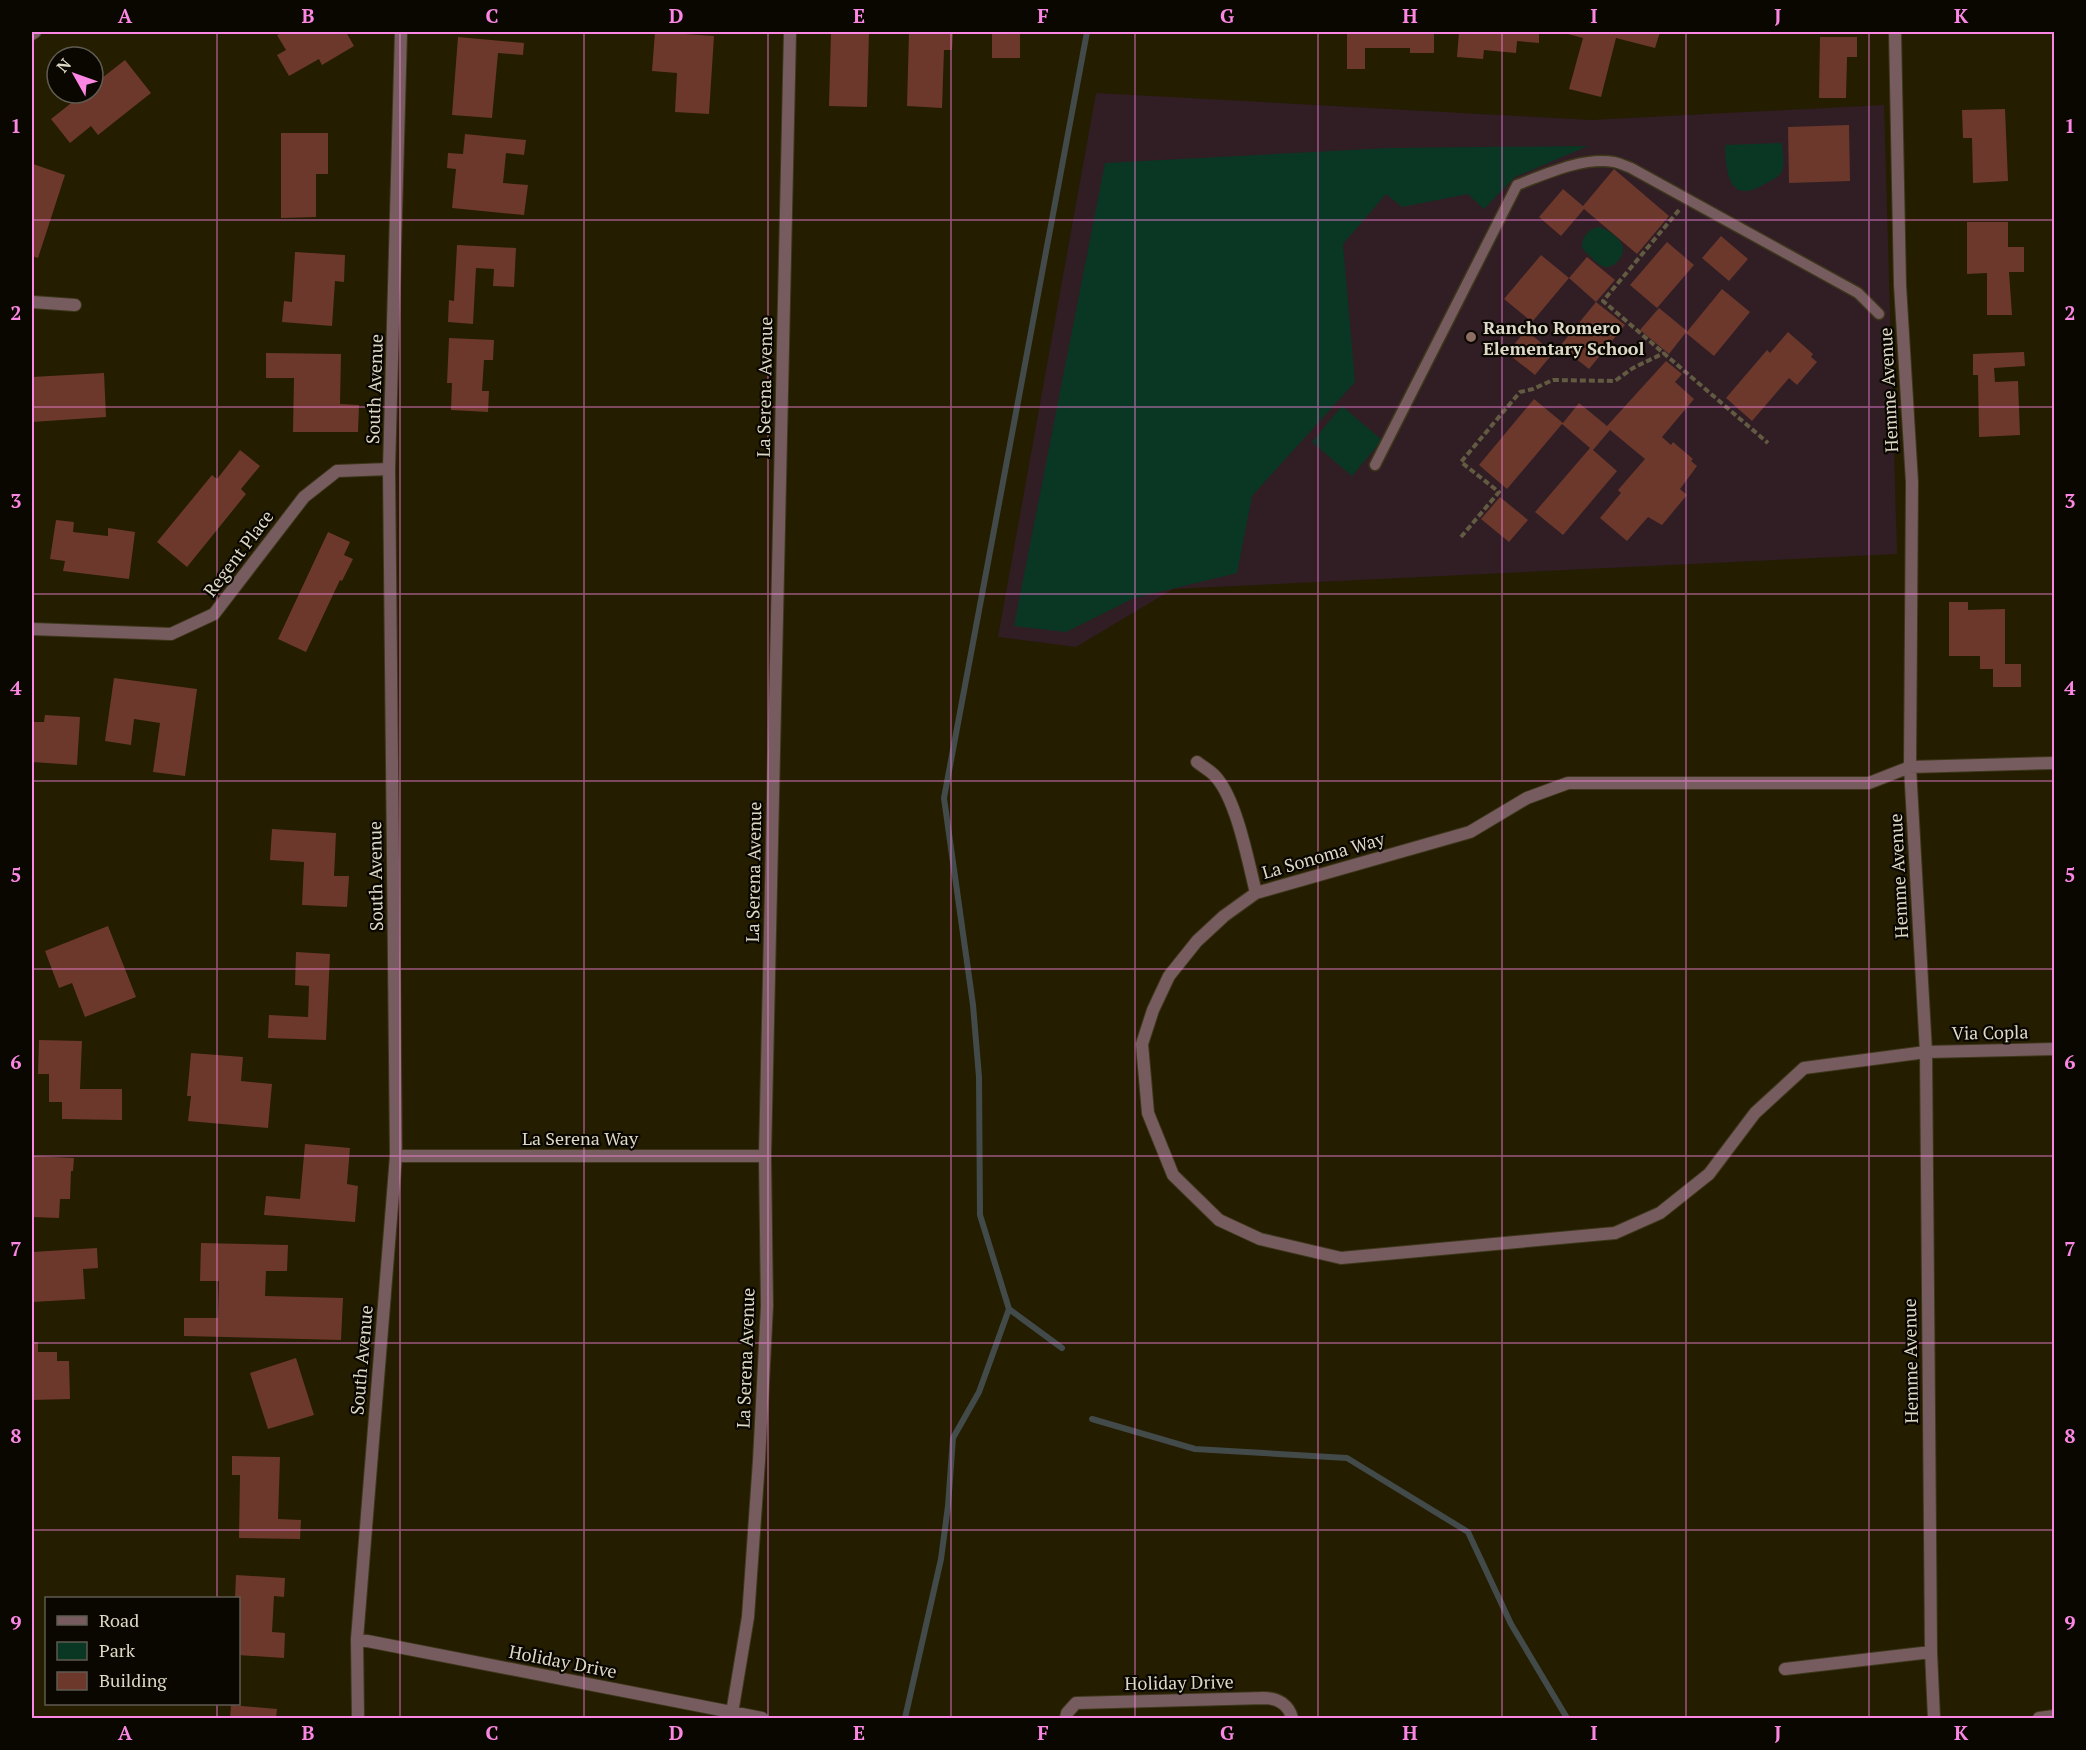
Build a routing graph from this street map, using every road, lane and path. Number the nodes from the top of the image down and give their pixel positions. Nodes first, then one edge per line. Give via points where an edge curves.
1 (401, 32) edge
2 (790, 32) edge
3 (1895, 32) edge
4 (1688, 200) junction
5 (32, 302) edge
6 (75, 304) dead end
7 (1879, 314) dead end
8 (1664, 353) junction
9 (1768, 443) dead end
10 (1375, 465) dead end
11 (389, 470) junction
12 (1461, 537) dead end
13 (32, 629) edge
14 (1197, 762) dead end
15 (2055, 763) edge
16 (1910, 767) junction
17 (1256, 893) junction
18 (2055, 1049) edge
19 (1926, 1052) junction
20 (396, 1156) junction
21 (765, 1156) junction
22 (357, 1639) junction
23 (1931, 1652) junction
24 (1785, 1669) dead end
25 (732, 1713) junction
26 (2055, 1716) edge
27 (358, 1719) edge
28 (762, 1719) edge
29 (1066, 1719) edge
30 (1292, 1719) edge
31 (1934, 1719) edge
32 (2039, 1719) edge

1 - 11 street, South Avenue
2 - 21 street, La Serena Avenue
3 - 16 street, Hemme Avenue via 1900,285 1912,482
4 - 7 lane via 1858,293
4 - 8 path via 1603,301
4 - 10 lane via 1614,162 1568,167 1517,185
5 - 6 street
8 - 9 path
8 - 12 path via 1615,381 1553,380 1520,392 1461,462 1499,492
11 - 13 street, Regent Place via 337,471 304,497 214,614 171,634
11 - 20 street, South Avenue
14 - 17 street via 1216,777 1229,800
15 - 16 street, La Sonoma Way
16 - 17 street, La Sonoma Way via 1869,783 1568,783 1527,798 1470,831
16 - 19 street, Hemme Avenue
17 - 19 street, La Sonoma Way via 1197,940 1169,976 1142,1044 1148,1113 1173,1175 1219,1220 1272,1242 1341,1258 1615,1233 1660,1214 1709,1174 1755,1113 1804,1068
18 - 19 street, Via Copla
19 - 23 street, Hemme Avenue
20 - 21 street, La Serena Way
20 - 22 street, South Avenue
21 - 25 street, La Serena Avenue via 767,1305 759,1461 748,1617
22 - 25 street, Holiday Drive
22 - 27 street, South Avenue
23 - 24 street
23 - 31 street, Hemme Avenue
25 - 28 street, Holiday Drive
26 - 32 street
29 - 30 street, Holiday Drive via 1076,1702 1274,1698 1289,1710

